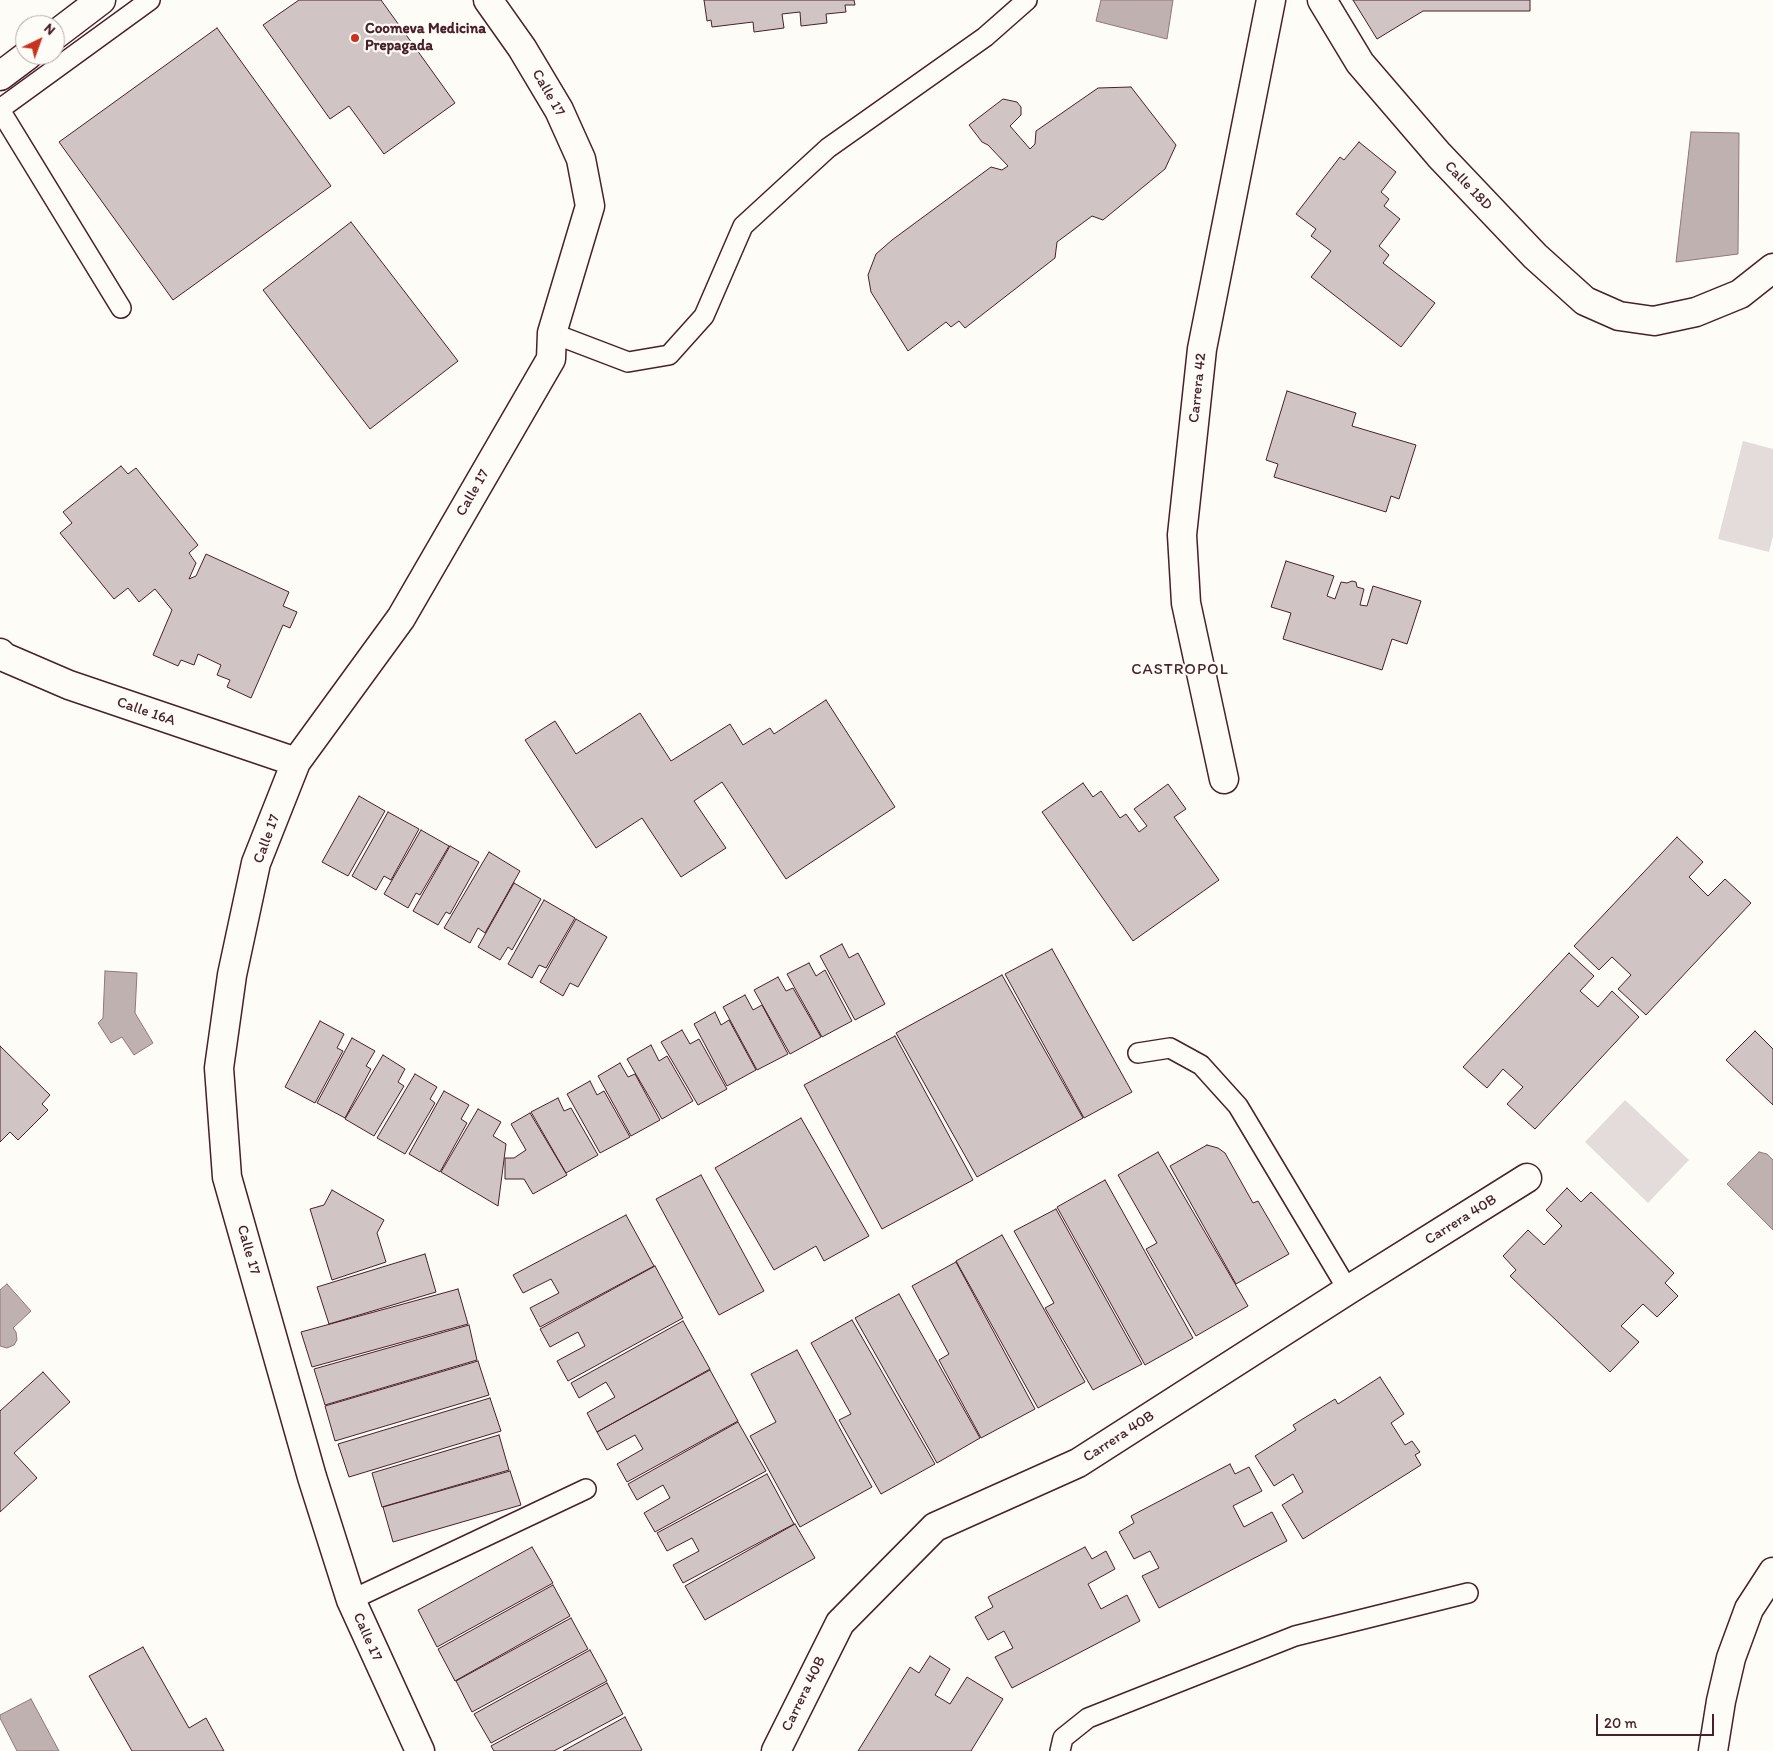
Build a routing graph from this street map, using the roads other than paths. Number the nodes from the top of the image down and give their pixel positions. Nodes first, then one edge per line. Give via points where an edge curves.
1 (102, 0) edge
2 (150, 0) edge
3 (488, 0) edge
4 (1027, 0) edge
5 (1271, 0) edge
6 (1322, 0) edge
7 (65, 28) edge
8 (15, 65) edge
9 (0, 76) edge
10 (0, 109) edge
11 (1773, 268) edge
12 (121, 308) dead end
13 (552, 333) junction
14 (0, 653) edge
15 (296, 762) junction
16 (1224, 779) dead end
17 (1138, 1053) dead end
18 (1527, 1178) dead end
19 (1348, 1290) junction
20 (586, 1489) dead end
21 (1773, 1572) edge
22 (1468, 1593) dead end
23 (351, 1600) junction
24 (420, 1751) edge
25 (776, 1751) edge
26 (1060, 1751) edge
27 (1713, 1751) edge

1 - 7 street
2 - 10 lane
3 - 13 street, Calle 17 via 522,48 558,110 581,159 590,206
4 - 13 lane via 985,38 828,148 743,226 704,316 669,355 628,362
5 - 16 street, Carrera 42 via 1202,349 1182,535 1186,604
6 - 11 street, Calle 18D via 1360,63 1439,155 1534,256 1585,301 1619,316 1654,321 1696,312 1740,294
8 - 9 street
10 - 12 lane
13 - 15 street, Calle 17 via 552,359 401,618
14 - 15 street, Calle 16A via 69,686
15 - 23 street, Calle 17 via 256,863 232,975 219,1068 227,1177 312,1477
17 - 19 lane via 1170,1048 1202,1065 1238,1106
18 - 19 street, Carrera 40B
19 - 25 street, Carrera 40B via 1078,1463 935,1527 840,1623
20 - 23 lane
21 - 27 street via 1749,1609 1731,1658
22 - 26 lane via 1295,1636 1088,1718 1063,1738
23 - 24 street, Calle 17

